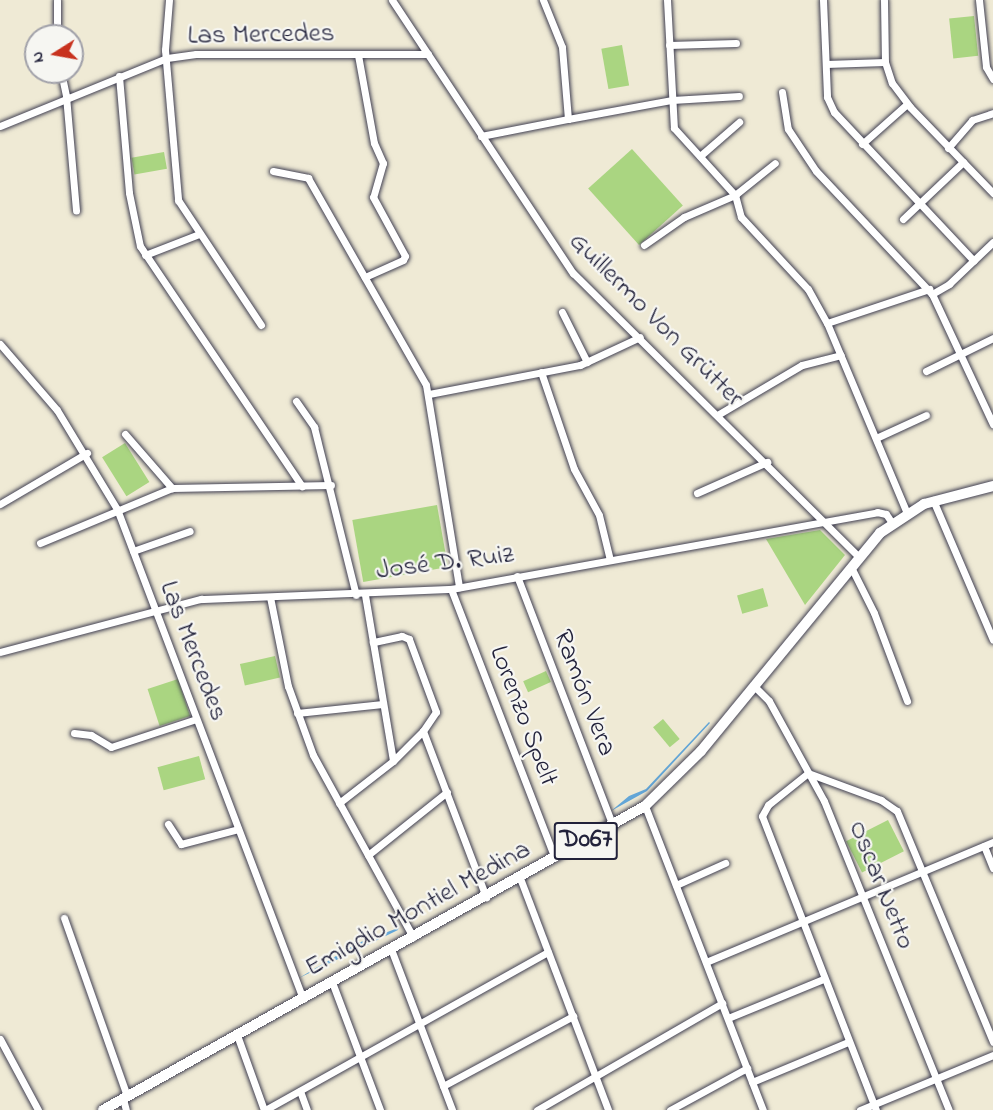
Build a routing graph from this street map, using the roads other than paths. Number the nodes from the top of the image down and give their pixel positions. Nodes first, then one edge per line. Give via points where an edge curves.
1 (57, 0) edge
2 (169, 0) edge
3 (392, 0) edge
4 (543, 0) edge
5 (667, 0) edge
6 (823, 0) edge
7 (884, 0) edge
8 (979, 0) edge
9 (57, 24) edge
10 (736, 43) dead end
11 (669, 45) junction
12 (428, 54) junction
13 (358, 55) junction
14 (167, 58) junction
15 (885, 62) junction
16 (826, 64) junction
17 (990, 66) edge
18 (119, 76) junction
19 (993, 79) edge
20 (64, 84) edge
21 (782, 92) dead end
22 (66, 96) junction
23 (739, 96) dead end
24 (672, 100) junction
25 (907, 104) junction
26 (993, 113) edge
27 (568, 119) junction
28 (739, 122) dead end
29 (0, 126) edge
30 (481, 136) junction
31 (862, 144) junction
32 (948, 148) junction
33 (700, 156) junction
34 (963, 162) junction
35 (775, 163) dead end
36 (273, 171) dead end
37 (993, 194) edge
38 (735, 195) junction
39 (919, 204) junction
40 (76, 212) dead end
41 (903, 219) dead end
42 (199, 234) junction
43 (993, 242) edge
44 (644, 245) dead end
45 (146, 255) junction
46 (974, 261) junction
47 (365, 277) junction
48 (930, 292) junction
49 (562, 312) dead end
50 (827, 323) junction
51 (261, 325) dead end
52 (640, 337) junction
53 (993, 338) edge
54 (0, 344) edge
55 (961, 354) junction
56 (841, 355) junction
57 (587, 362) junction
58 (926, 371) dead end
59 (541, 372) junction
60 (429, 394) junction
61 (296, 401) dead end
62 (991, 413) edge
63 (719, 414) junction
64 (926, 415) dead end
65 (993, 424) edge
66 (125, 434) dead end
67 (876, 438) junction
68 (87, 453) junction
69 (767, 462) junction
70 (331, 485) junction
71 (302, 486) junction
72 (993, 486) edge
73 (172, 488) junction
74 (697, 493) dead end
75 (933, 500) junction
76 (0, 504) edge
77 (117, 509) junction
78 (907, 513) junction
79 (822, 521) junction
80 (892, 523) junction
81 (190, 531) dead end
82 (40, 543) dead end
83 (133, 551) junction
84 (859, 557) junction
85 (610, 560) junction
86 (851, 567) junction
87 (516, 576) junction
88 (459, 587) junction
89 (451, 589) junction
90 (356, 595) junction
91 (365, 595) junction
92 (270, 597) junction
93 (156, 610) junction
94 (993, 640) edge
95 (0, 641) edge
96 (373, 642) junction
97 (3, 651) edge
98 (754, 686) junction
99 (907, 701) dead end
100 (383, 704) junction
101 (297, 713) junction
102 (196, 719) junction
103 (423, 731) junction
104 (74, 733) dead end
105 (393, 761) junction
106 (808, 773) junction
107 (447, 792) junction
108 (339, 803) junction
109 (645, 806) junction
110 (168, 824) dead end
111 (613, 826) junction
112 (238, 829) junction
113 (993, 842) edge
114 (984, 846) junction
115 (368, 855) junction
116 (555, 858) junction
117 (725, 863) dead end
118 (993, 868) edge
119 (923, 871) junction
120 (520, 878) junction
121 (676, 885) junction
122 (862, 894) junction
123 (486, 897) junction
124 (64, 918) dead end
125 (801, 919) junction
126 (413, 937) junction
127 (391, 949) junction
128 (548, 952) junction
129 (706, 962) junction
130 (823, 979) junction
131 (332, 982) junction
132 (303, 999) junction
133 (722, 1003) junction
134 (573, 1016) junction
135 (728, 1018) junction
136 (419, 1024) junction
137 (237, 1035) junction
138 (0, 1039) edge
139 (848, 1042) junction
140 (993, 1042) edge
141 (993, 1055) edge
142 (360, 1057) junction
143 (747, 1068) junction
144 (596, 1076) junction
145 (936, 1079) junction
146 (752, 1082) junction
147 (443, 1086) junction
148 (300, 1091) junction
149 (125, 1097) junction
150 (874, 1107) edge
151 (38, 1110) edge
152 (103, 1110) edge
153 (126, 1110) edge
154 (265, 1110) edge
155 (307, 1110) edge
156 (380, 1110) edge
157 (452, 1110) edge
158 (537, 1110) edge
159 (608, 1110) edge
160 (670, 1110) edge
161 (763, 1110) edge
162 (860, 1110) edge
163 (949, 1110) edge

1 - 9 street
2 - 14 street
3 - 12 street, Guillermo Von Grütter
4 - 27 street via 562,47
5 - 11 street
6 - 16 street
7 - 15 street
8 - 17 street
10 - 11 street
11 - 24 street
12 - 13 street, Las Mercedes
12 - 30 street, Guillermo Von Grütter
13 - 14 street, Las Mercedes via 196,54
13 - 47 street via 374,143 383,163 373,196 405,256 404,260
14 - 18 street, Las Mercedes
14 - 42 street via 175,188 183,211
15 - 16 street
15 - 25 street via 892,83
16 - 31 street via 829,104
17 - 19 street
18 - 22 street, Las Mercedes
18 - 45 street via 129,193 137,239
20 - 22 street
21 - 48 street via 788,129 816,171
22 - 29 street, Las Mercedes
22 - 40 street
23 - 24 street
24 - 27 street
24 - 33 street via 674,128
25 - 31 street
25 - 32 street
26 - 32 street via 972,120
27 - 30 street
28 - 33 street
30 - 52 street, Guillermo Von Grütter via 573,273
31 - 39 street
32 - 34 street
33 - 38 street
34 - 37 street
34 - 39 street
35 - 38 street
36 - 47 street via 308,178
38 - 44 street via 684,217
38 - 50 street via 739,215 808,289
39 - 41 street
39 - 46 street
42 - 45 street
42 - 51 street
43 - 46 street
45 - 71 street
46 - 48 street
47 - 60 street
48 - 50 street
48 - 55 street
49 - 57 street
50 - 56 street
52 - 57 street
52 - 63 street, Guillermo Von Grütter
53 - 55 street
54 - 68 street, Las Mercedes via 57,410
55 - 58 street
55 - 62 street
56 - 63 street via 802,365
56 - 67 street
57 - 59 street
59 - 60 street
59 - 85 street via 574,469 599,515
60 - 88 street
61 - 70 street via 314,427
62 - 65 street
63 - 69 street, Guillermo Von Grütter
64 - 67 street
66 - 73 street
67 - 78 street
68 - 76 street
68 - 77 street, Las Mercedes
69 - 74 street
69 - 79 street, Guillermo Von Grütter
70 - 71 street
70 - 90 street
71 - 73 street
72 - 75 main road, Emigdio Montiel Medina / D067
73 - 77 street
75 - 78 main road, Emigdio Montiel Medina / D067
75 - 94 street
77 - 82 street
77 - 83 street, Las Mercedes
78 - 80 main road, Emigdio Montiel Medina / D067
79 - 80 street, José D. Ruiz via 877,512 886,514
79 - 84 street, Guillermo Von Grütter
79 - 85 street, José D. Ruiz
80 - 84 main road, Emigdio Montiel Medina / D067
81 - 83 street
83 - 93 street, Las Mercedes
84 - 86 main road, Emigdio Montiel Medina / D067
85 - 87 street, José D. Ruiz
86 - 98 main road, Emigdio Montiel Medina / D067
86 - 99 street via 874,613
87 - 88 street, José D. Ruiz
87 - 111 street, Ramón Vera
88 - 89 street, José D. Ruiz
89 - 91 street, José D. Ruiz
89 - 116 street, Lorenzo Spelt
90 - 91 street, José D. Ruiz
90 - 92 street, José D. Ruiz
91 - 96 street
92 - 93 street, José D. Ruiz via 201,599
92 - 101 street
93 - 97 street, José D. Ruiz
93 - 102 street, Las Mercedes
95 - 97 street
96 - 100 street
96 - 103 street via 402,636 409,639 436,708
98 - 106 street, Oscar Netto via 769,701
98 - 109 main road, Emigdio Montiel Medina / D067 via 680,775
100 - 101 street
100 - 105 street
101 - 108 street via 313,755
102 - 104 street via 111,747 91,735
102 - 112 street, Las Mercedes
103 - 105 street
103 - 107 street
105 - 108 street
106 - 119 street via 889,804 902,822
106 - 122 street, Oscar Netto
106 - 125 street via 768,805 762,816
107 - 115 street
107 - 123 street
108 - 115 street
109 - 111 main road, Emigdio Montiel Medina / D067
109 - 121 street
110 - 112 street via 181,844
111 - 116 main road, Emigdio Montiel Medina / D067
112 - 132 street, Las Mercedes
113 - 114 street
114 - 118 street
114 - 119 street
115 - 126 street
116 - 120 main road, Emigdio Montiel Medina / D067
117 - 121 street
119 - 122 street
119 - 140 street
120 - 123 main road, Emigdio Montiel Medina / D067
120 - 128 street
121 - 129 street
122 - 125 street
122 - 145 street, Oscar Netto
123 - 126 main road, Emigdio Montiel Medina / D067
124 - 149 street
125 - 129 street
125 - 130 street
126 - 127 main road, Emigdio Montiel Medina / D067
127 - 131 main road, Emigdio Montiel Medina / D067
127 - 136 street
128 - 134 street
128 - 136 street
129 - 133 street
130 - 135 street
130 - 139 street
131 - 132 main road, Emigdio Montiel Medina / D067
131 - 142 street
132 - 137 main road, Emigdio Montiel Medina / D067
133 - 135 street
133 - 144 street
134 - 144 street
134 - 147 street
135 - 143 street
136 - 142 street
136 - 147 street
137 - 149 main road, Emigdio Montiel Medina / D067
137 - 154 street
138 - 151 street
139 - 146 street
139 - 150 street
141 - 145 street
142 - 148 street
142 - 156 street
143 - 146 street
143 - 160 street
144 - 158 street
144 - 159 street
145 - 150 street
145 - 163 street, Oscar Netto
146 - 161 street
147 - 157 street
148 - 154 street
148 - 155 street
149 - 152 main road, Emigdio Montiel Medina / D067
149 - 153 street
150 - 162 street

